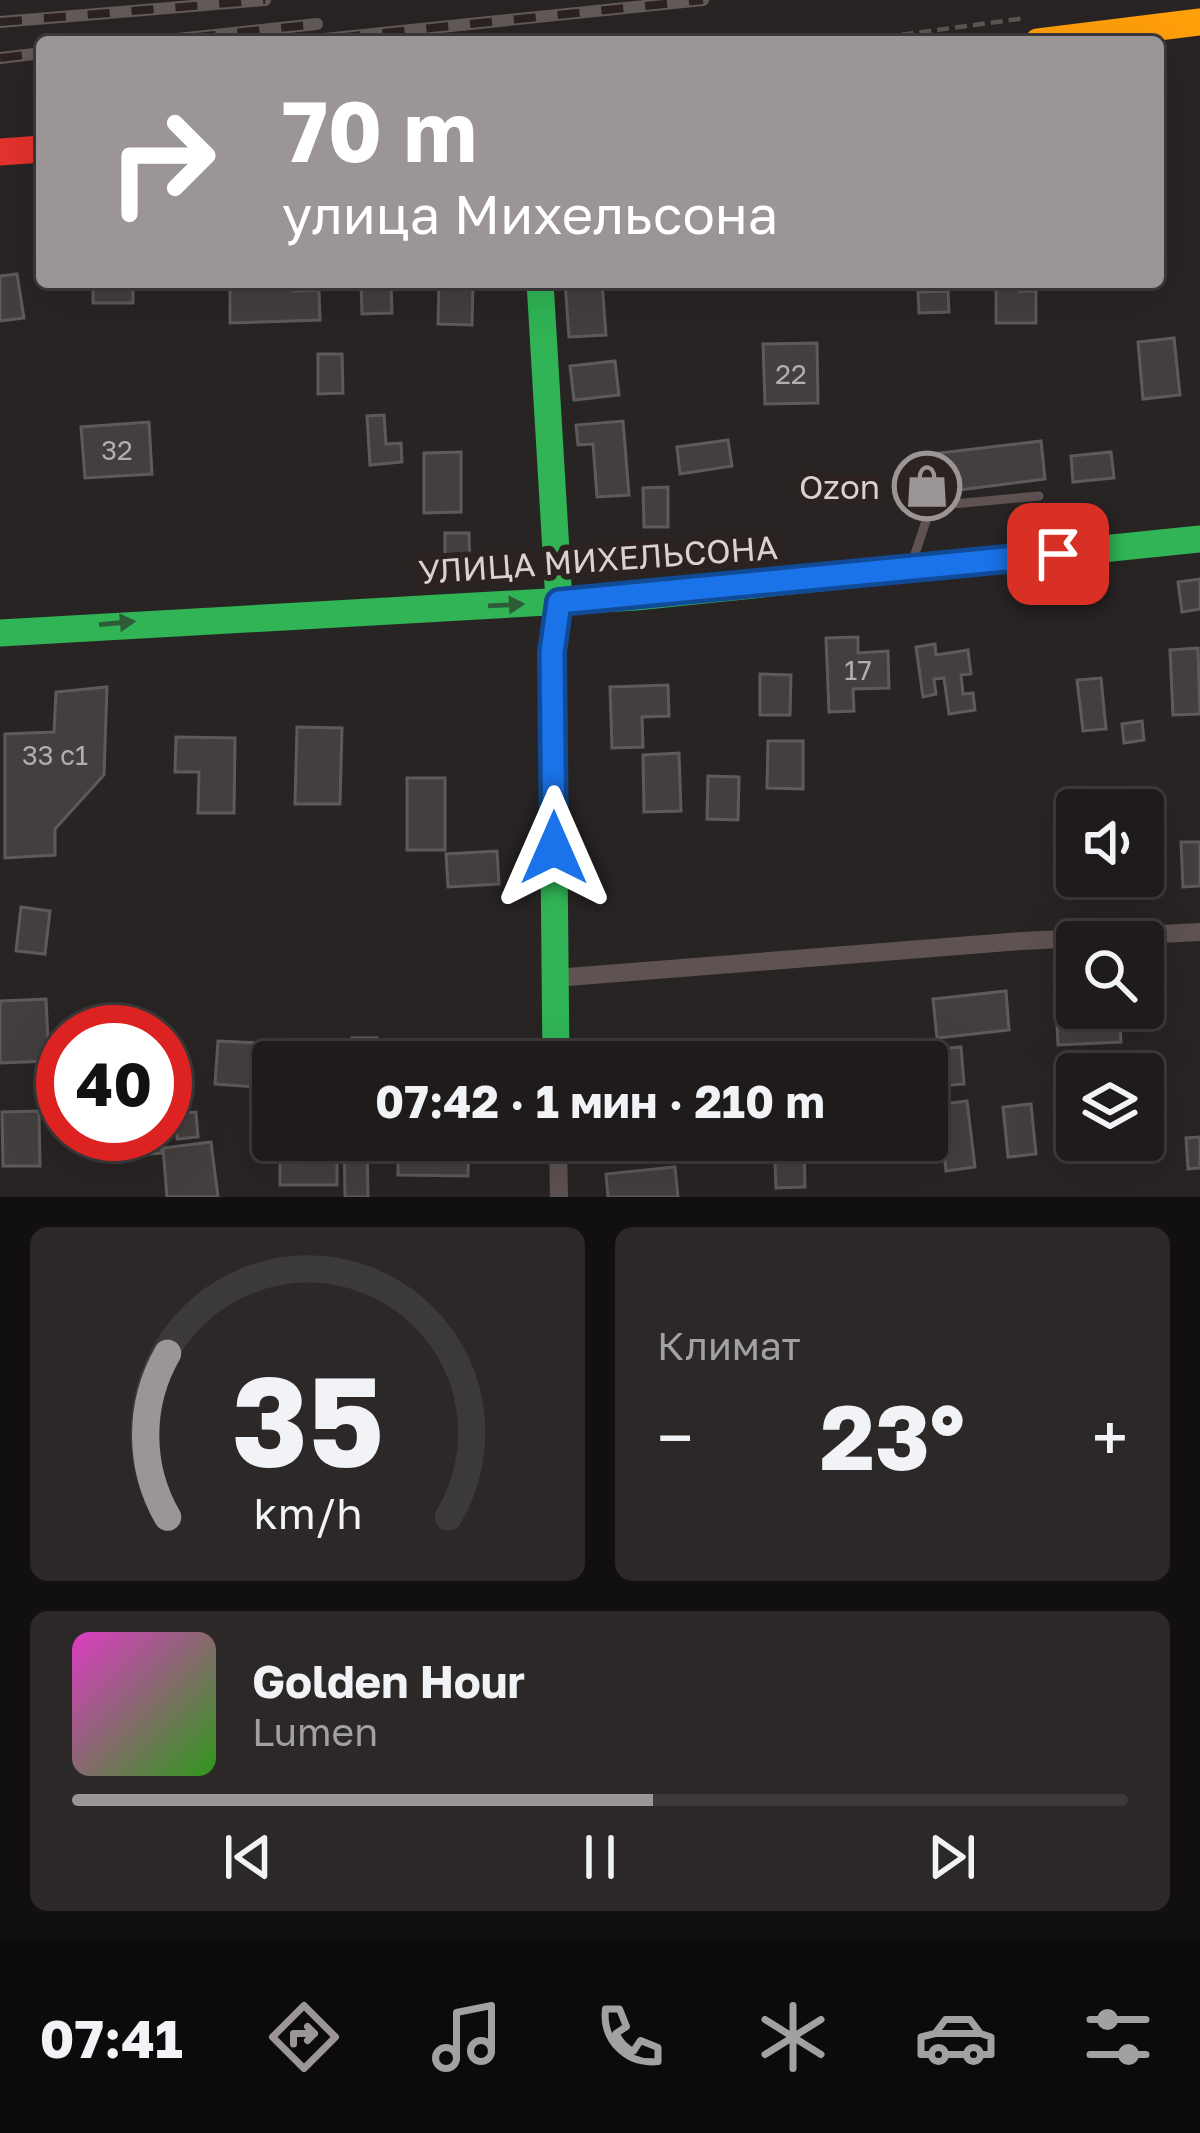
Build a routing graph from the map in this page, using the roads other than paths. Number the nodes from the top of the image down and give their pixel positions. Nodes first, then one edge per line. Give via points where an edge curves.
1 (1200, 22) edge
2 (1038, 29) edge
3 (36, 149) edge
4 (0, 152) edge
5 (540, 288) edge
6 (1039, 496) dead end
7 (1200, 539) edge
8 (910, 571) junction
9 (559, 602) junction
10 (0, 633) edge
11 (1200, 932) edge
12 (555, 978) junction
13 (556, 1041) edge
14 (558, 1161) edge
15 (559, 1197) edge

1 - 2 street
3 - 4 street
5 - 9 street
6 - 8 lane via 931,506
7 - 8 street, УЛИЦА МИХЕЛЬСОНА
8 - 9 street, УЛИЦА МИХЕЛЬСОНА
10 -> 9 street, УЛИЦА МИХЕЛЬСОНА
9 - 12 street via 552,652
11 - 12 street
12 - 13 street
14 - 15 street

